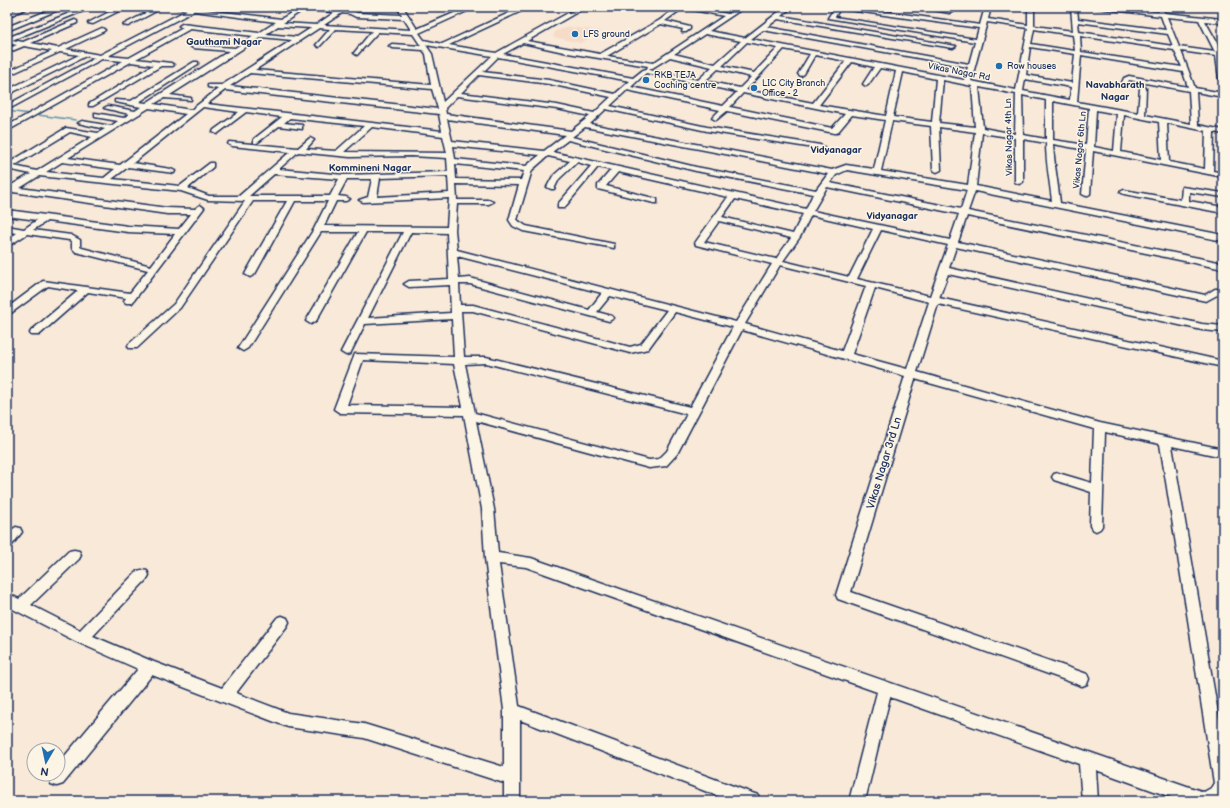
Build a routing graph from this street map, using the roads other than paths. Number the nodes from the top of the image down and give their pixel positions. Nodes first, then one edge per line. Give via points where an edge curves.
1 (28, 7) edge
2 (57, 7) edge
3 (90, 7) edge
4 (124, 7) edge
5 (161, 7) edge
6 (176, 7) edge
7 (292, 7) edge
8 (347, 7) edge
9 (400, 7) edge
10 (473, 7) edge
11 (527, 7) edge
12 (566, 7) edge
13 (681, 7) edge
14 (684, 7) edge
15 (742, 7) edge
16 (789, 7) edge
17 (838, 7) edge
18 (841, 7) edge
19 (922, 7) edge
20 (953, 7) edge
21 (988, 7) edge
22 (1032, 7) edge
23 (1074, 7) edge
24 (1092, 7) edge
25 (1160, 7) edge
26 (196, 8) edge
27 (303, 8) edge
28 (581, 8) edge
29 (703, 9) edge
30 (79, 12) junction
31 (340, 12) junction
32 (1162, 14) junction
33 (7, 15) edge
34 (730, 16) junction
35 (406, 17) junction
36 (778, 17) junction
37 (1201, 18) junction
38 (984, 20) junction
39 (1075, 20) junction
40 (1223, 21) edge
41 (75, 22) dead end
42 (91, 22) dead end
43 (278, 22) junction
44 (660, 22) junction
45 (164, 24) junction
46 (126, 25) dead end
47 (316, 26) junction
48 (189, 27) junction
49 (335, 27) junction
50 (982, 27) junction
51 (1031, 27) junction
52 (762, 28) junction
53 (7, 29) edge
54 (377, 29) junction
55 (102, 30) dead end
56 (684, 31) dead end
57 (416, 32) junction
58 (705, 32) junction
59 (1170, 32) junction
60 (1076, 34) junction
61 (259, 35) junction
62 (298, 39) junction
63 (746, 40) junction
64 (7, 41) edge
65 (979, 41) junction
66 (521, 42) junction
67 (23, 44) junction
68 (318, 45) dead end
69 (445, 45) junction
70 (1027, 45) junction
71 (193, 46) dead end
72 (392, 46) dead end
73 (783, 46) junction
74 (953, 46) dead end
75 (426, 48) junction
76 (1177, 49) junction
77 (59, 50) junction
78 (235, 50) junction
79 (7, 51) edge
80 (814, 52) junction
81 (1078, 52) junction
82 (356, 53) dead end
83 (86, 54) junction
84 (497, 55) junction
85 (668, 55) junction
86 (1221, 55) edge
87 (602, 56) junction
88 (101, 57) junction
89 (851, 59) junction
90 (130, 60) junction
91 (181, 62) dead end
92 (196, 63) junction
93 (159, 64) junction
94 (171, 65) dead end
95 (212, 65) junction
96 (654, 65) junction
97 (878, 65) junction
98 (972, 66) junction
99 (716, 67) junction
100 (900, 69) junction
101 (1186, 70) junction
102 (248, 71) junction
103 (645, 71) junction
104 (476, 73) junction
105 (7, 74) edge
106 (801, 74) dead end
107 (756, 76) junction
108 (1021, 76) junction
109 (940, 77) junction
110 (1222, 79) edge
111 (635, 80) junction
112 (700, 82) junction
113 (866, 84) dead end
114 (971, 84) junction
115 (24, 85) junction
116 (1124, 85) dead end
117 (210, 86) dead end
118 (1076, 86) junction
119 (435, 87) junction
120 (43, 88) junction
121 (222, 88) junction
122 (626, 88) junction
123 (1143, 88) dead end
124 (1192, 89) junction
125 (743, 91) junction
126 (72, 93) junction
127 (1019, 93) junction
128 (7, 94) edge
129 (455, 94) junction
130 (1223, 95) edge
131 (164, 96) junction
132 (616, 96) junction
133 (189, 98) dead end
134 (1050, 99) junction
135 (117, 101) dead end
136 (1073, 103) junction
137 (131, 104) junction
138 (91, 105) dead end
139 (201, 105) junction
140 (814, 106) junction
141 (146, 107) junction
142 (604, 107) junction
143 (1093, 107) junction
144 (7, 108) edge
145 (108, 108) dead end
146 (726, 108) junction
147 (245, 110) junction
148 (190, 112) junction
149 (442, 112) junction
150 (136, 113) junction
151 (850, 113) junction
152 (1121, 113) junction
153 (595, 114) junction
154 (98, 115) dead end
155 (289, 115) junction
156 (1141, 116) junction
157 (716, 118) dead end
158 (888, 119) junction
159 (125, 120) junction
160 (1163, 121) junction
161 (82, 124) dead end
162 (277, 124) junction
163 (935, 124) junction
164 (370, 125) junction
165 (584, 125) junction
166 (299, 127) dead end
167 (1195, 127) junction
168 (112, 128) junction
169 (7, 129) edge
170 (979, 130) junction
171 (1210, 130) junction
172 (217, 132) dead end
173 (1223, 132) edge
174 (100, 136) junction
175 (570, 136) junction
176 (1020, 136) junction
177 (448, 139) junction
178 (310, 140) dead end
179 (257, 141) dead end
180 (1049, 142) junction
181 (232, 144) dead end
182 (820, 147) dead end
183 (1089, 148) junction
184 (298, 150) junction
185 (546, 153) junction
186 (338, 154) junction
187 (1117, 154) junction
188 (451, 158) junction
189 (61, 159) junction
190 (576, 160) junction
191 (1165, 163) junction
192 (210, 165) dead end
193 (596, 165) junction
194 (123, 166) junction
195 (7, 167) edge
196 (528, 169) junction
197 (616, 170) junction
198 (937, 170) dead end
199 (171, 171) dead end
200 (272, 171) junction
201 (877, 172) junction
202 (1209, 172) junction
203 (37, 173) junction
204 (834, 173) junction
205 (1223, 175) edge
206 (376, 176) junction
207 (344, 177) junction
208 (452, 177) junction
209 (106, 180) junction
210 (1019, 182) dead end
211 (524, 183) junction
212 (825, 184) junction
213 (591, 185) junction
214 (551, 187) dead end
215 (972, 188) junction
216 (182, 189) junction
217 (9, 191) edge
218 (1124, 192) dead end
219 (818, 193) junction
220 (1086, 194) dead end
221 (1223, 195) edge
222 (733, 196) junction
223 (208, 198) junction
224 (452, 198) junction
225 (245, 199) junction
226 (292, 199) junction
227 (346, 199) dead end
228 (332, 200) junction
229 (363, 200) dead end
230 (372, 200) junction
231 (654, 201) dead end
232 (489, 202) dead end
233 (1185, 203) junction
234 (1056, 205) junction
235 (561, 206) dead end
236 (1223, 210) edge
237 (198, 212) junction
238 (809, 212) junction
239 (7, 213) edge
240 (963, 213) junction
241 (45, 218) junction
242 (717, 218) junction
243 (878, 227) junction
244 (7, 229) edge
245 (318, 229) junction
246 (363, 230) junction
247 (408, 230) junction
248 (452, 230) junction
249 (24, 232) junction
250 (182, 232) junction
251 (796, 237) junction
252 (1223, 238) edge
253 (953, 243) junction
254 (7, 244) edge
255 (611, 246) dead end
256 (452, 252) junction
257 (778, 262) junction
258 (1223, 266) edge
259 (154, 269) junction
260 (944, 270) junction
261 (250, 274) dead end
262 (852, 280) junction
263 (455, 282) junction
264 (409, 284) dead end
265 (871, 285) junction
266 (86, 289) junction
267 (608, 292) junction
268 (1223, 292) edge
269 (934, 300) junction
270 (673, 309) junction
271 (457, 312) junction
272 (7, 313) edge
273 (591, 313) junction
274 (609, 318) dead end
275 (311, 321) dead end
276 (362, 321) junction
277 (739, 326) junction
278 (1223, 329) edge
279 (35, 333) dead end
280 (133, 346) dead end
281 (244, 348) dead end
282 (346, 352) dead end
283 (846, 355) junction
284 (460, 360) junction
285 (1223, 364) edge
286 (912, 374) junction
287 (694, 412) junction
288 (470, 414) junction
289 (1100, 427) junction
290 (1165, 440) junction
291 (1223, 453) edge
292 (1058, 477) dead end
293 (1098, 489) junction
294 (1096, 526) dead end
295 (74, 555) dead end
296 (492, 558) junction
297 (142, 575) dead end
298 (7, 598) edge
299 (20, 606) junction
300 (282, 622) dead end
301 (82, 638) junction
302 (149, 667) junction
303 (1082, 679) dead end
304 (885, 688) junction
305 (224, 697) junction
306 (512, 710) junction
307 (1088, 760) junction
308 (66, 767) edge
309 (511, 777) junction
310 (512, 801) edge
311 (752, 801) edge
312 (857, 801) edge
313 (1090, 801) edge
314 (1205, 801) edge

1 - 33 street
2 - 30 street
2 - 53 street
3 - 30 street
4 - 42 street
5 - 46 street
6 - 26 street
7 - 27 street
8 - 31 street
9 - 35 street
10 - 57 street
11 - 69 street
12 - 28 street
13 - 44 street
14 - 29 street
15 - 34 street
16 - 36 street
17 - 65 street via 831,18
18 - 50 street
19 - 20 street via 949,11
21 - 38 street
22 - 51 street, Vikas Nagar 4th Ln
23 - 39 street
24 - 32 street
25 - 32 street
26 - 43 street
26 - 45 street
27 - 31 street
27 - 43 street
28 - 66 street
29 - 34 street
30 - 64 street
31 - 35 street
31 - 47 street
32 - 37 street
32 - 59 street
34 - 58 street
35 - 57 street
36 - 52 street
36 - 74 street
37 - 40 street
37 - 86 street
38 - 50 street
38 - 51 street
39 - 59 street
39 - 60 street
41 - 67 street
43 - 47 street
43 - 61 street
44 - 56 street via 688,28
44 - 87 street
45 - 48 street
45 - 88 street
47 - 49 street
47 - 62 street
48 - 61 street
48 - 90 street
49 - 54 street
49 - 68 street
50 - 65 street
51 - 60 street
51 - 70 street, Vikas Nagar 4th Ln
52 - 63 street
52 - 98 street
54 - 57 street
54 - 82 street
55 - 77 street
57 - 75 street
58 - 63 street, Vikas Nagar Rd
58 - 85 street
59 - 76 street
60 - 76 street
60 - 81 street
61 - 62 street
61 - 78 street
62 - 102 street
63 - 73 street, Vikas Nagar Rd
63 - 99 street
64 - 67 street
65 - 98 street
66 - 84 street
66 - 87 street
67 - 77 street
67 - 79 street
69 - 75 street
69 - 75 street
69 - 84 street
70 - 81 street
70 - 108 street, Vikas Nagar 4th Ln
71 - 78 street
72 - 75 street
73 - 80 street, Vikas Nagar Rd
73 - 107 street
75 - 119 street
76 - 86 street
76 - 101 street
77 - 83 street
77 - 105 street
78 - 95 street
80 - 89 street, Vikas Nagar Rd
80 - 106 street
81 - 101 street
81 - 118 street
83 - 88 street
83 - 115 street
84 - 104 street
84 - 111 street
85 - 96 street
85 - 99 street
86 - 110 street
87 - 96 street
88 - 90 street
88 - 120 street
89 - 97 street, Vikas Nagar Rd
89 - 140 street
90 - 93 street
90 - 126 street
91 - 92 street
92 - 95 street
92 - 137 street
93 - 94 street
93 - 138 street
95 - 131 street
96 - 103 street
97 - 100 street, Vikas Nagar Rd
97 - 113 street
98 - 114 street
99 - 107 street
99 - 112 street
100 - 109 street, Vikas Nagar Rd
100 - 158 street
101 - 124 street
102 - 119 street
102 - 121 street
103 - 111 street
103 - 112 street
104 - 129 street
104 - 132 street via 549,82
107 - 125 street
108 - 118 street
108 - 127 street, Vikas Nagar 4th Ln
109 - 114 street, Vikas Nagar Rd
109 - 163 street
111 - 122 street
112 - 125 street
114 - 127 street, Vikas Nagar Rd
114 - 170 street, Vikas Nagar 3rd Ln
115 - 120 street
115 - 128 street
116 - 124 street via 1127,78
117 - 121 street
118 - 136 street
119 - 149 street
120 - 126 street
120 - 144 street
121 - 139 street
121 - 149 street
122 - 132 street
122 - 146 street
123 - 156 street
124 - 130 street
124 - 167 street
125 - 140 street
125 - 146 street
126 - 169 street
127 - 134 street, Vikas Nagar Rd
127 - 176 street, Vikas Nagar 4th Ln
129 - 149 street
129 - 153 street
131 - 133 street
131 - 141 street
132 - 142 street
134 - 136 street, Vikas Nagar Rd
134 - 180 street
135 - 137 street
136 - 143 street, Vikas Nagar Rd
137 - 141 street
139 - 147 street
139 - 148 street
140 - 151 street
141 - 148 street
141 - 150 street
142 - 153 street
142 - 182 street via 707,129
143 - 152 street, Vikas Nagar Rd
143 - 183 street, Vikas Nagar 6th Ln
145 - 150 street
146 - 151 street via 834,131
146 - 157 street
147 - 155 street
147 - 172 street
148 - 194 street
149 - 175 street
149 - 177 street
150 - 159 street
151 - 158 street
152 - 156 street, Vikas Nagar Rd
152 - 187 street
153 - 165 street
154 - 159 street
155 - 162 street
155 - 164 street
156 - 160 street, Vikas Nagar Rd
158 - 163 street
158 - 201 street
159 - 168 street
160 - 167 street, Vikas Nagar Rd
160 - 191 street
161 - 168 street
162 - 166 street
162 - 179 street
163 - 170 street
163 - 198 street
164 - 177 street
164 - 186 street
165 - 175 street
165 - 204 street
167 - 171 street, Vikas Nagar Rd
168 - 174 street
170 - 176 street
170 - 215 street, Vikas Nagar 3rd Ln
171 - 173 street, Vikas Nagar Rd
171 - 202 street
174 - 189 street
174 - 195 street via 69,130
175 - 185 street
175 - 219 street via 696,169
176 - 180 street
176 - 210 street, Vikas Nagar 4th Ln
177 - 185 street
177 - 188 street
178 - 184 street
180 - 183 street
180 - 234 street
181 - 184 street
183 - 187 street
183 - 220 street, Vikas Nagar 6th Ln
184 - 186 street
184 - 200 street
185 - 190 street
185 - 196 street
186 - 188 street
187 - 191 street
188 - 196 street
188 - 208 street
189 - 194 street
189 - 203 street
190 - 193 street
190 - 214 street via 556,178
191 - 202 street
192 - 216 street
193 - 197 street
193 - 213 street
194 - 199 street
194 - 209 street
195 - 203 street
196 - 211 street
197 - 213 street
197 - 222 street
200 - 207 street
200 - 225 street
201 - 204 street via 846,167
201 - 215 street
202 - 205 street
203 - 209 street
203 - 217 street
204 - 212 street
206 - 207 street
206 - 208 street
206 - 230 street
207 - 228 street
208 - 211 street
208 - 224 street
209 - 216 street
211 - 255 street via 513,220 516,224 523,228
212 - 219 street
212 - 240 street
213 - 231 street
213 - 235 street
215 - 234 street
215 - 240 street, Vikas Nagar 3rd Ln
216 - 223 street
217 - 237 street via 167,211
218 - 233 street
219 - 238 street
221 - 233 street via 1185,189
222 - 238 street
222 - 242 street
223 - 225 street
223 - 237 street
224 - 230 street
224 - 232 street
224 - 248 street
225 - 226 street
225 - 280 street via 177,306
226 - 228 street
226 - 261 street
227 - 228 street
228 - 245 street
229 - 230 street
233 - 236 street
234 - 252 street
237 - 250 street
238 - 243 street
238 - 251 street
239 - 241 street
240 - 253 street, Vikas Nagar 3rd Ln
240 - 258 street
241 - 249 street
241 - 250 street via 128,229
242 - 251 street
242 - 257 street via 699,243
243 - 253 street
243 - 262 street
244 - 249 street
245 - 246 street
245 - 281 street
246 - 247 street
246 - 275 street
247 - 248 street
247 - 276 street
248 - 256 street
249 - 254 street
249 - 259 street via 72,238 76,240 76,248 79,250
250 - 259 street
251 - 257 street
253 - 260 street, Vikas Nagar 3rd Ln
253 - 268 street via 1206,298 1218,291
256 - 263 street
256 - 267 street
257 - 262 street
257 - 277 street
259 - 266 street via 131,299
260 - 269 street, Vikas Nagar 3rd Ln
260 - 278 street via 1202,327
262 - 265 street
263 - 264 street
263 - 271 street
263 - 273 street via 470,281
265 - 269 street
265 - 283 street
266 - 272 street via 46,283
266 - 279 street
267 - 270 street
267 - 273 street
269 - 285 street
269 - 286 street, Vikas Nagar 3rd Ln
270 - 271 street via 644,347 630,350 473,308
270 - 277 street
271 - 276 street
271 - 284 street
273 - 274 street
276 - 282 street
277 - 283 street
277 - 287 street
283 - 286 street
284 - 287 street via 486,360
284 - 288 street
284 - 288 street via 359,356 340,409
286 - 289 street
286 - 303 street, Vikas Nagar 3rd Ln via 843,595
287 - 288 street via 671,454 662,463 649,464
288 - 296 street via 488,509
289 - 290 street
289 - 293 street
290 - 291 street
290 - 314 street via 1222,783 1216,794
292 - 293 street
293 - 294 street
295 - 299 street
296 - 304 street via 526,562
296 - 306 street
297 - 301 street
298 - 299 street
299 - 301 street
300 - 305 street
301 - 302 street
302 - 305 street
302 - 308 street
304 - 307 street
304 - 312 street
305 - 309 street via 288,720 364,731
306 - 309 street
306 - 311 street
307 - 313 street
307 - 314 street
309 - 310 street

